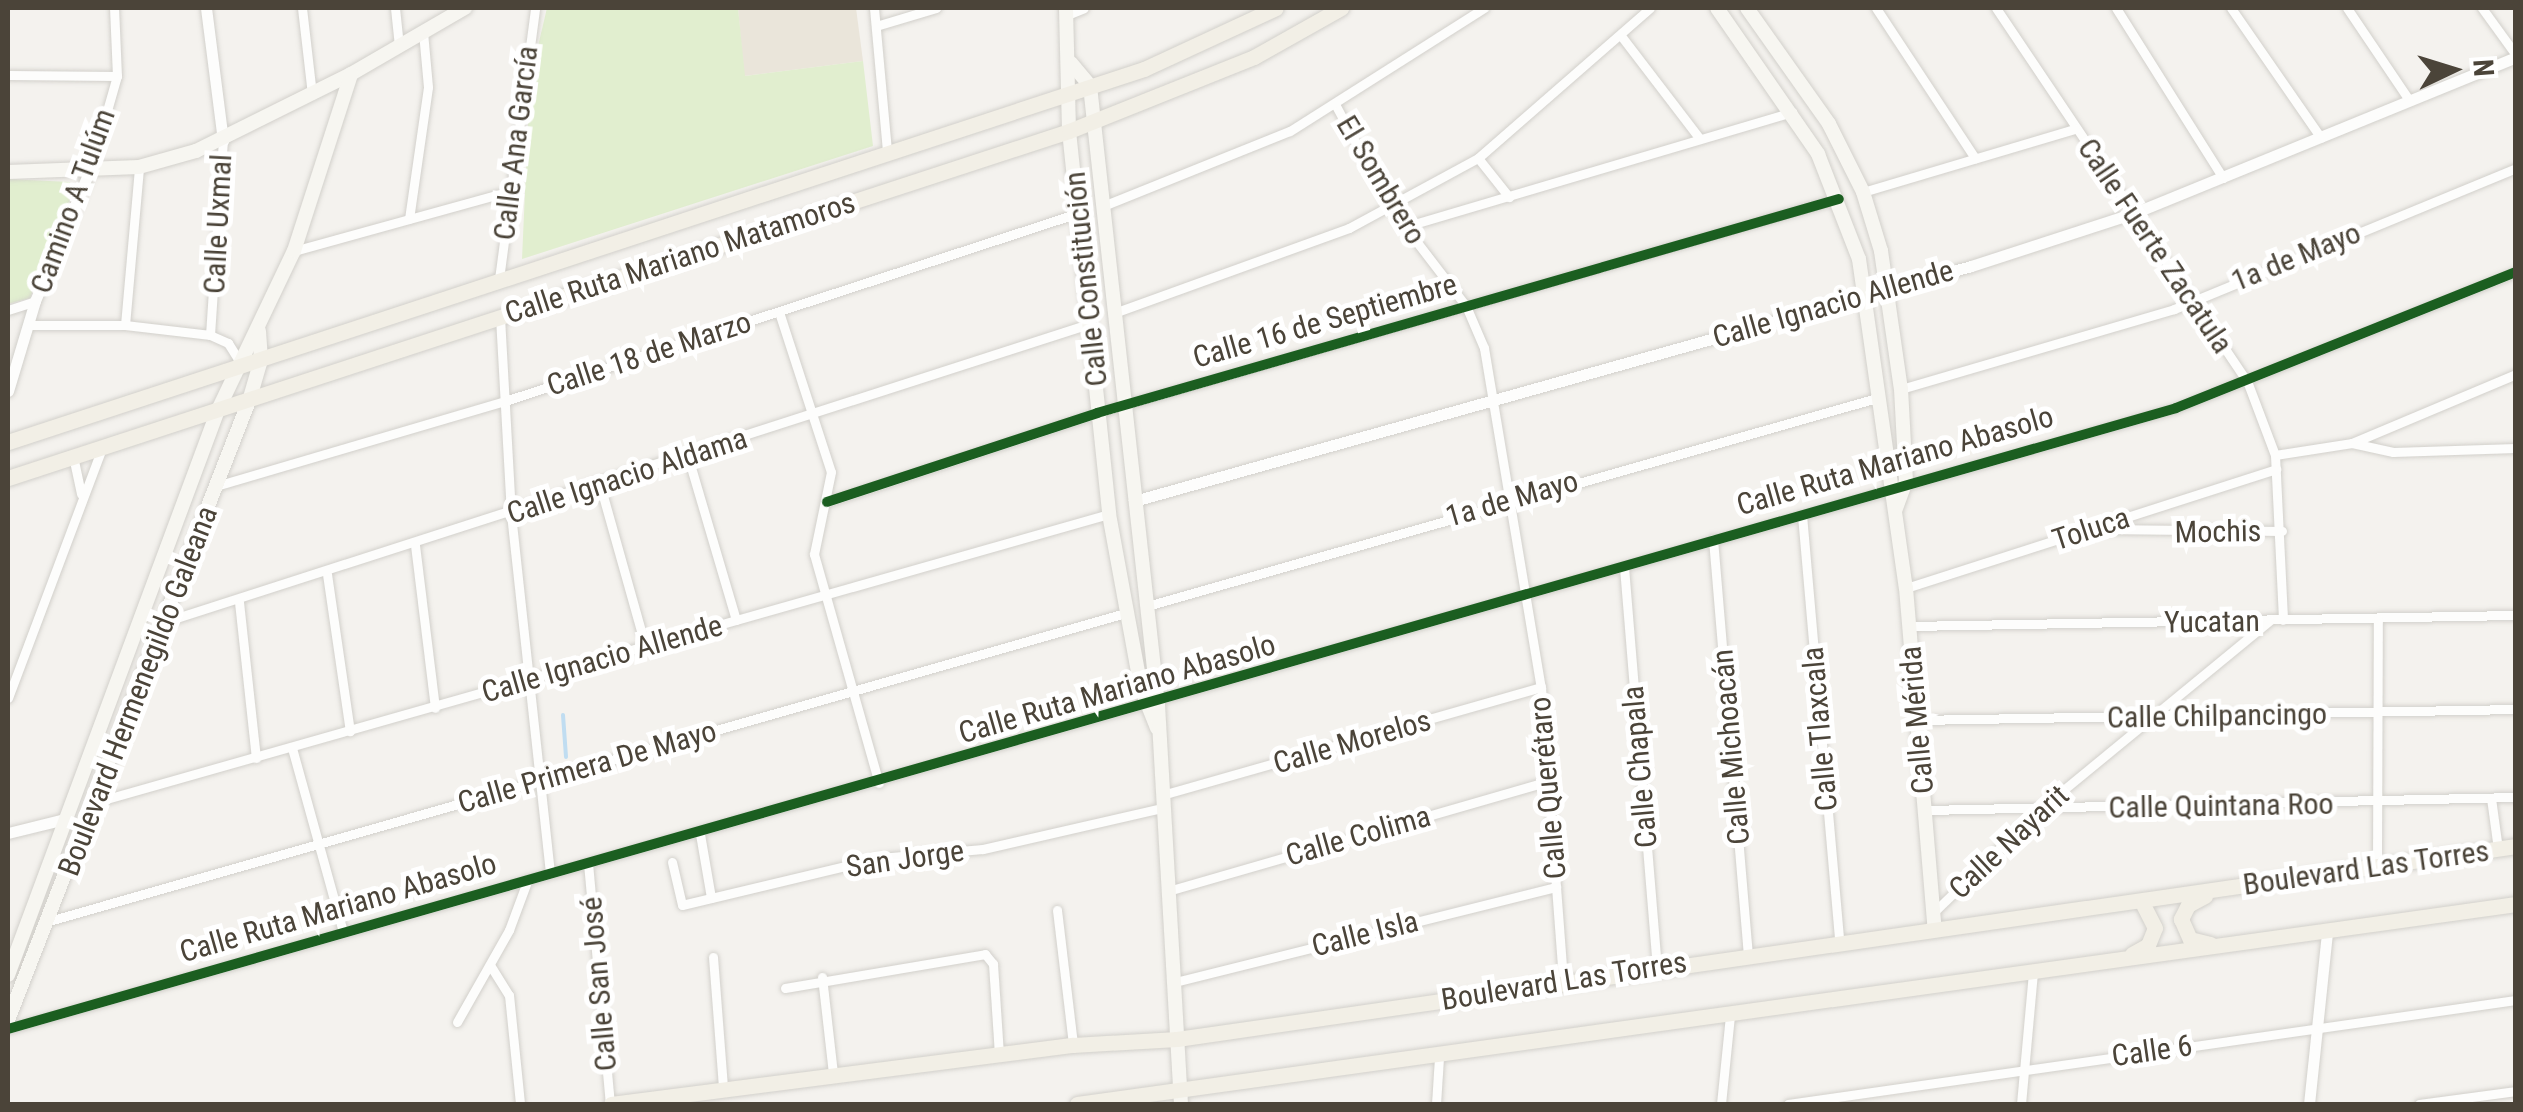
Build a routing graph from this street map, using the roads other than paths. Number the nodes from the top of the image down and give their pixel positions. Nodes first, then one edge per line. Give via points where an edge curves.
1 (114, 8) edge
2 (206, 8) edge
3 (302, 8) edge
4 (394, 8) edge
5 (465, 8) edge
6 (535, 8) edge
7 (874, 8) edge
8 (936, 8) edge
9 (1084, 8) edge
10 (1276, 8) edge
11 (1341, 8) edge
12 (1484, 8) edge
13 (1650, 8) edge
14 (1717, 8) edge
15 (1746, 8) edge
16 (1876, 8) edge
17 (1998, 8) edge
18 (2116, 8) edge
19 (2231, 8) edge
20 (2347, 8) edge
21 (2482, 8) edge
22 (1067, 11) edge
23 (876, 26) junction
24 (423, 32) junction
25 (1622, 37) junction
26 (399, 46) junction
27 (2516, 56) edge
28 (1071, 62) junction
29 (351, 74) junction
30 (8, 75) edge
31 (117, 76) junction
32 (1090, 86) junction
33 (1067, 94) junction
34 (312, 95) junction
35 (2410, 100) junction
36 (1336, 104) junction
37 (1792, 112) junction
38 (1094, 122) junction
39 (2075, 129) junction
40 (1069, 131) junction
41 (2321, 138) junction
42 (1700, 140) junction
43 (223, 141) junction
44 (886, 150) junction
45 (1478, 158) junction
46 (1974, 158) junction
47 (139, 166) junction
48 (2516, 168) edge
49 (8, 172) edge
50 (89, 172) junction
51 (2223, 178) junction
52 (507, 192) junction
53 (1863, 192) junction
54 (1509, 197) junction
55 (1839, 198) junction
56 (1104, 206) junction
57 (1390, 207) junction
58 (1078, 213) junction
59 (2134, 213) junction
60 (409, 219) junction
61 (1404, 227) junction
62 (294, 251) junction
63 (2516, 272) edge
64 (500, 279) junction
65 (1887, 289) junction
66 (1864, 294) junction
67 (2191, 300) junction
68 (35, 301) junction
69 (1466, 306) junction
70 (8, 310) edge
71 (780, 312) junction
72 (1114, 313) junction
73 (500, 317) junction
74 (28, 324) junction
75 (1090, 324) junction
76 (125, 325) junction
77 (259, 330) junction
78 (210, 335) junction
79 (261, 360) junction
80 (242, 366) junction
81 (2516, 374) edge
82 (2247, 380) junction
83 (1901, 389) junction
84 (8, 392) edge
85 (1880, 397) junction
86 (504, 400) junction
87 (248, 401) junction
88 (1493, 401) junction
89 (1124, 405) junction
90 (218, 410) junction
91 (1097, 413) junction
92 (813, 414) junction
93 (8, 442) edge
94 (2352, 443) junction
95 (102, 446) junction
96 (2516, 448) edge
97 (2274, 455) junction
98 (73, 456) junction
99 (688, 457) junction
100 (2276, 470) junction
101 (8, 478) edge
102 (1899, 484) junction
103 (600, 485) junction
104 (216, 486) junction
105 (81, 497) junction
106 (1507, 500) junction
107 (1134, 501) junction
108 (827, 502) junction
109 (511, 514) junction
110 (1109, 514) junction
111 (1802, 515) junction
112 (2094, 528) junction
113 (2282, 531) junction
114 (1713, 540) junction
115 (416, 545) junction
116 (1624, 567) junction
117 (327, 574) junction
118 (1906, 588) junction
119 (1526, 595) junction
120 (824, 598) junction
121 (239, 602) junction
122 (1146, 606) junction
123 (1125, 613) junction
124 (2516, 616) edge
125 (2378, 619) junction
126 (736, 620) junction
127 (2283, 620) junction
128 (2270, 621) junction
129 (162, 622) junction
130 (1909, 626) junction
131 (645, 645) junction
132 (528, 680) junction
133 (1541, 688) junction
134 (852, 693) junction
135 (8, 698) edge
136 (1152, 706) junction
137 (434, 708) junction
138 (2516, 709) edge
139 (2378, 712) junction
140 (2153, 717) junction
141 (1918, 720) junction
142 (350, 731) junction
143 (292, 748) junction
144 (256, 758) junction
145 (539, 780) junction
146 (1548, 781) junction
147 (879, 783) junction
148 (2516, 797) edge
149 (2491, 798) junction
150 (96, 802) junction
151 (1162, 802) junction
152 (2377, 802) junction
153 (1926, 810) junction
154 (2038, 810) junction
155 (65, 819) junction
156 (8, 832) edge
157 (700, 834) junction
158 (318, 844) junction
159 (2516, 846) edge
160 (2498, 849) junction
161 (672, 862) dead end
162 (588, 863) junction
163 (2377, 866) junction
164 (550, 873) junction
165 (528, 880) junction
166 (1556, 886) junction
167 (2218, 890) junction
168 (1168, 891) junction
169 (710, 898) junction
170 (2142, 902) junction
171 (2516, 904) edge
172 (1057, 910) dead end
173 (1934, 912) junction
174 (49, 921) junction
175 (1935, 930) junction
176 (344, 932) junction
177 (2327, 932) junction
178 (1839, 942) junction
179 (2222, 946) junction
180 (1748, 954) junction
181 (712, 956) dead end
182 (2114, 961) junction
183 (490, 965) junction
184 (1657, 967) junction
185 (2033, 972) junction
186 (8, 975) edge
187 (822, 977) junction
188 (1174, 982) junction
189 (1564, 982) junction
190 (785, 988) dead end
191 (2516, 1000) edge
192 (1730, 1015) junction
193 (8, 1020) edge
194 (457, 1022) dead end
195 (2316, 1027) junction
196 (8, 1029) edge
197 (1178, 1038) junction
198 (1072, 1045) junction
199 (999, 1054) junction
200 (1439, 1056) junction
201 (2024, 1070) junction
202 (834, 1073) junction
203 (723, 1088) junction
204 (2516, 1092) edge
205 (1180, 1097) edge
206 (520, 1104) edge
207 (610, 1104) edge
208 (1077, 1104) edge
209 (1436, 1104) edge
210 (1722, 1104) edge
211 (1788, 1104) edge
212 (2021, 1104) edge
213 (2309, 1104) edge
214 (2419, 1104) edge

1 - 31 street, Camino A Tulúm
2 - 43 street, Calle Uxmal
3 - 34 street
4 - 26 street
5 - 24 main road
6 - 52 street, Calle Ana García
7 - 23 street
8 - 23 street
9 - 22 street
10 - 32 main road, Calle Ruta Mariano Matamoros via 1185,54
11 - 38 main road, Calle Ruta Mariano Matamoros via 1254,57
12 - 36 street
13 - 25 street
14 - 37 main road
15 - 53 main road via 1829,124
16 - 46 street
17 - 39 street, Calle Fuerte Zacatula
18 - 51 street
19 - 41 street
20 - 35 street
21 - 27 street
22 - 28 main road, Calle Constitución
23 - 44 street
24 - 26 main road
24 - 60 street via 428,88
25 - 42 street
25 - 45 street
26 - 29 main road
27 - 35 street, Calle Ignacio Allende
28 - 32 main road
28 - 33 main road, Calle Constitución
29 - 34 main road
29 - 62 main road, Boulevard Hermenegildo Galeana
30 - 31 street
31 - 50 street, Camino A Tulúm
32 - 33 main road, Calle Ruta Mariano Matamoros
32 - 38 main road, Calle Constitución
33 - 40 main road, Calle Constitución
33 - 44 main road, Calle Ruta Mariano Matamoros
34 - 43 main road
35 - 41 street, Calle Ignacio Allende
36 - 56 street via 1228,159
36 - 57 street, El Sombrero
37 - 42 street
37 - 55 main road
38 - 40 main road, Calle Ruta Mariano Matamoros
38 - 56 main road, Calle Constitución
39 - 46 street
39 - 59 street, Calle Fuerte Zacatula
40 - 58 main road, Calle Constitución
40 - 73 main road, Calle Ruta Mariano Matamoros
41 - 51 street, Calle Ignacio Allende
42 - 54 street
43 - 47 main road
43 - 78 street, Calle Uxmal
44 - 64 main road, Calle Ruta Mariano Matamoros
45 - 54 street
45 - 57 street
46 - 53 street
47 - 50 main road
47 - 76 street
48 - 67 street, 1a de Mayo
49 - 50 main road
50 - 68 street, Camino A Tulúm
51 - 59 street, Calle Ignacio Allende
52 - 60 street
52 - 64 street, Calle Ana García
53 - 65 main road
54 - 61 street
55 - 66 main road
55 - 69 street, Calle 16 de Septiembre
56 - 72 main road, Calle Constitución
57 - 61 street, El Sombrero
57 - 72 street
58 - 71 street, Calle 18 de Marzo
58 - 75 main road, Calle Constitución
59 - 65 street, Calle Ignacio Allende
59 - 67 street, Calle Fuerte Zacatula
60 - 62 street
61 - 69 street, El Sombrero
62 - 77 main road, Boulevard Hermenegildo Galeana
63 - 82 street, Calle Ruta Mariano Abasolo
64 - 79 main road, Calle Ruta Mariano Matamoros
65 - 66 street, Calle Ignacio Allende
65 - 83 main road
66 - 85 main road
66 - 88 street, Calle Ignacio Allende
67 - 82 street, Calle Fuerte Zacatula
67 - 83 street, 1a de Mayo
68 - 70 street
68 - 74 street, Camino A Tulúm
69 - 88 street, El Sombrero via 1484,348
69 - 89 street, Calle 16 de Septiembre
71 - 86 street, Calle 18 de Marzo
71 - 92 street
72 - 89 main road, Calle Constitución
73 - 86 street
73 - 87 main road, Calle Ruta Mariano Matamoros
74 - 76 street
74 - 84 street, Camino A Tulúm
75 - 91 main road, Calle Constitución
75 - 92 street, Calle Ignacio Aldama
76 - 78 street
77 - 79 main road
77 - 80 main road, Boulevard Hermenegildo Galeana
78 - 80 street, Calle Uxmal via 228,343
79 - 80 main road, Calle Ruta Mariano Matamoros
79 - 87 main road, Boulevard Hermenegildo Galeana
80 - 90 main road, Boulevard Hermenegildo Galeana
80 - 93 main road, Calle Ruta Mariano Matamoros
81 - 94 street
82 - 97 street, Calle Fuerte Zacatula
82 - 102 street, Calle Ruta Mariano Abasolo via 2176,408
83 - 102 main road
85 - 102 main road
85 - 106 street, 1a de Mayo
86 - 104 street, Calle 18 de Marzo
86 - 109 street
87 - 90 main road, Calle Ruta Mariano Matamoros
87 - 104 main road, Boulevard Hermenegildo Galeana
88 - 106 street, El Sombrero
88 - 107 street, Calle Ignacio Allende
89 - 91 street, Calle 16 de Septiembre
89 - 107 main road, Calle Constitución
90 - 95 main road, Calle Ruta Mariano Matamoros
90 - 155 main road, Boulevard Hermenegildo Galeana
91 - 108 street, Calle 16 de Septiembre
91 - 110 main road, Calle Constitución
92 - 99 street, Calle Ignacio Aldama
92 - 108 street via 831,472
94 - 96 street via 2393,452
94 - 97 street
95 - 98 main road, Calle Ruta Mariano Matamoros
95 - 105 street
97 - 100 street, Calle Fuerte Zacatula
98 - 101 main road, Calle Ruta Mariano Matamoros
98 - 105 street
99 - 103 street, Calle Ignacio Aldama
99 - 126 street
100 - 112 street, Toluca
100 - 113 street, Calle Fuerte Zacatula
102 - 111 street, Calle Ruta Mariano Abasolo
102 - 118 main road, Calle Mérida
103 - 109 street, Calle Ignacio Aldama
103 - 131 street
104 - 129 main road, Boulevard Hermenegildo Galeana
105 - 135 street
106 - 119 street, El Sombrero
106 - 122 street, 1a de Mayo
107 - 122 main road, Calle Constitución
108 - 120 street via 815,532
109 - 115 street, Calle Ignacio Aldama
109 - 132 street
110 - 120 street, Calle Ignacio Allende
110 - 123 main road, Calle Constitución
111 - 114 street, Calle Ruta Mariano Abasolo
111 - 178 street, Calle Tlaxcala
112 - 113 street, Mochis
112 - 118 street, Toluca
113 - 127 street, Calle Fuerte Zacatula
114 - 116 street, Calle Ruta Mariano Abasolo
114 - 180 street, Calle Michoacán
115 - 117 street, Calle Ignacio Aldama
115 - 137 street
116 - 119 street, Calle Ruta Mariano Abasolo
116 - 184 street, Calle Chapala
117 - 121 street, Calle Ignacio Aldama
117 - 142 street
118 - 130 main road, Calle Mérida
119 - 133 street, Calle Querétaro
119 - 136 street, Calle Ruta Mariano Abasolo
120 - 126 street, Calle Ignacio Allende
120 - 134 street
121 - 129 street, Calle Ignacio Aldama
121 - 144 street
122 - 136 main road, Calle Constitución
123 - 134 street, Calle Primera De Mayo
123 - 136 main road, Calle Constitución
124 - 125 street, Yucatan
125 - 127 street, Yucatan
125 - 139 street
126 - 131 street, Calle Ignacio Allende
127 - 128 street, Yucatan
128 - 130 street, Yucatan
128 - 140 street, Calle Nayarit
129 - 150 main road, Boulevard Hermenegildo Galeana
130 - 141 main road, Calle Mérida
131 - 132 street, Calle Ignacio Allende
132 - 137 street, Calle Ignacio Allende
132 - 145 street
133 - 146 street, Calle Querétaro
133 - 151 street, Calle Morelos
134 - 145 street, Calle Primera De Mayo
134 - 147 street
136 - 147 street, Calle Ruta Mariano Abasolo
136 - 151 main road, Calle Constitución
137 - 142 street, Calle Ignacio Allende
138 - 139 street, Calle Chilpancingo
139 - 140 street, Calle Chilpancingo
139 - 152 street
140 - 141 street, Calle Chilpancingo
140 - 154 street, Calle Nayarit
141 - 153 main road, Calle Mérida
142 - 143 street, Calle Ignacio Allende
143 - 144 street, Calle Ignacio Allende
143 - 158 street
144 - 150 street, Calle Ignacio Allende
145 - 158 street, Calle Primera De Mayo
145 - 164 street
146 - 166 street, Calle Querétaro
146 - 168 street, Calle Colima
147 - 157 street, Calle Ruta Mariano Abasolo
148 - 149 street, Calle Quintana Roo
149 - 152 street, Calle Quintana Roo
149 - 160 street
150 - 174 main road, Boulevard Hermenegildo Galeana
151 - 168 main road, Calle Constitución
151 - 169 street, San Jorge via 984,849 880,858
152 - 154 street, Calle Quintana Roo
152 - 163 street
153 - 154 street, Calle Quintana Roo
153 - 173 main road, Calle Mérida
154 - 173 street, Calle Nayarit
155 - 156 street
155 - 186 main road, Boulevard Hermenegildo Galeana
157 - 162 street, Calle Ruta Mariano Abasolo
157 - 169 street
158 - 174 street, Calle Primera De Mayo
158 - 176 street
159 - 160 main road, Boulevard Las Torres
160 - 163 main road, Boulevard Las Torres
161 - 169 street via 682,905
162 - 164 street, Calle Ruta Mariano Abasolo
162 - 207 street, Calle San José
163 - 167 main road, Boulevard Las Torres
164 - 165 street, Calle Ruta Mariano Abasolo
165 - 176 street, Calle Ruta Mariano Abasolo
165 - 183 street
166 - 188 street, Calle Isla
166 - 189 street, Calle Querétaro
167 - 170 main road, Boulevard Las Torres
167 - 179 main road via 2188,906 2182,920 2190,938
168 - 188 main road, Calle Constitución
170 - 175 main road, Boulevard Las Torres
170 - 182 main road via 2155,920 2152,938
171 - 177 main road, Boulevard Las Torres
172 - 198 street
173 - 175 main road, Calle Mérida
174 - 193 main road, Boulevard Hermenegildo Galeana
175 - 178 main road, Boulevard Las Torres
176 - 196 street, Calle Ruta Mariano Abasolo
177 - 179 main road, Boulevard Las Torres
177 - 195 street
178 - 180 main road, Boulevard Las Torres
179 - 182 main road, Boulevard Las Torres
180 - 184 main road, Boulevard Las Torres
181 - 203 street
182 - 185 main road, Boulevard Las Torres
183 - 194 street
183 - 206 street via 509,995
184 - 189 main road, Boulevard Las Torres
185 - 192 main road, Boulevard Las Torres
185 - 201 street
187 - 190 street
187 - 199 street via 986,954 993,964
187 - 202 street
188 - 197 main road, Calle Constitución
189 - 197 main road, Boulevard Las Torres
191 - 195 street, Calle 6
192 - 200 main road, Boulevard Las Torres
192 - 210 street
195 - 201 street, Calle 6
195 - 213 street
197 - 198 main road, Boulevard Las Torres
197 - 205 main road, Calle Constitución
198 - 199 main road, Boulevard Las Torres
199 - 202 main road, Boulevard Las Torres
200 - 205 main road, Boulevard Las Torres
200 - 209 street
201 - 211 street, Calle 6
201 - 212 street
202 - 203 main road, Boulevard Las Torres
203 - 207 main road, Boulevard Las Torres
204 - 214 street
205 - 208 main road, Boulevard Las Torres

